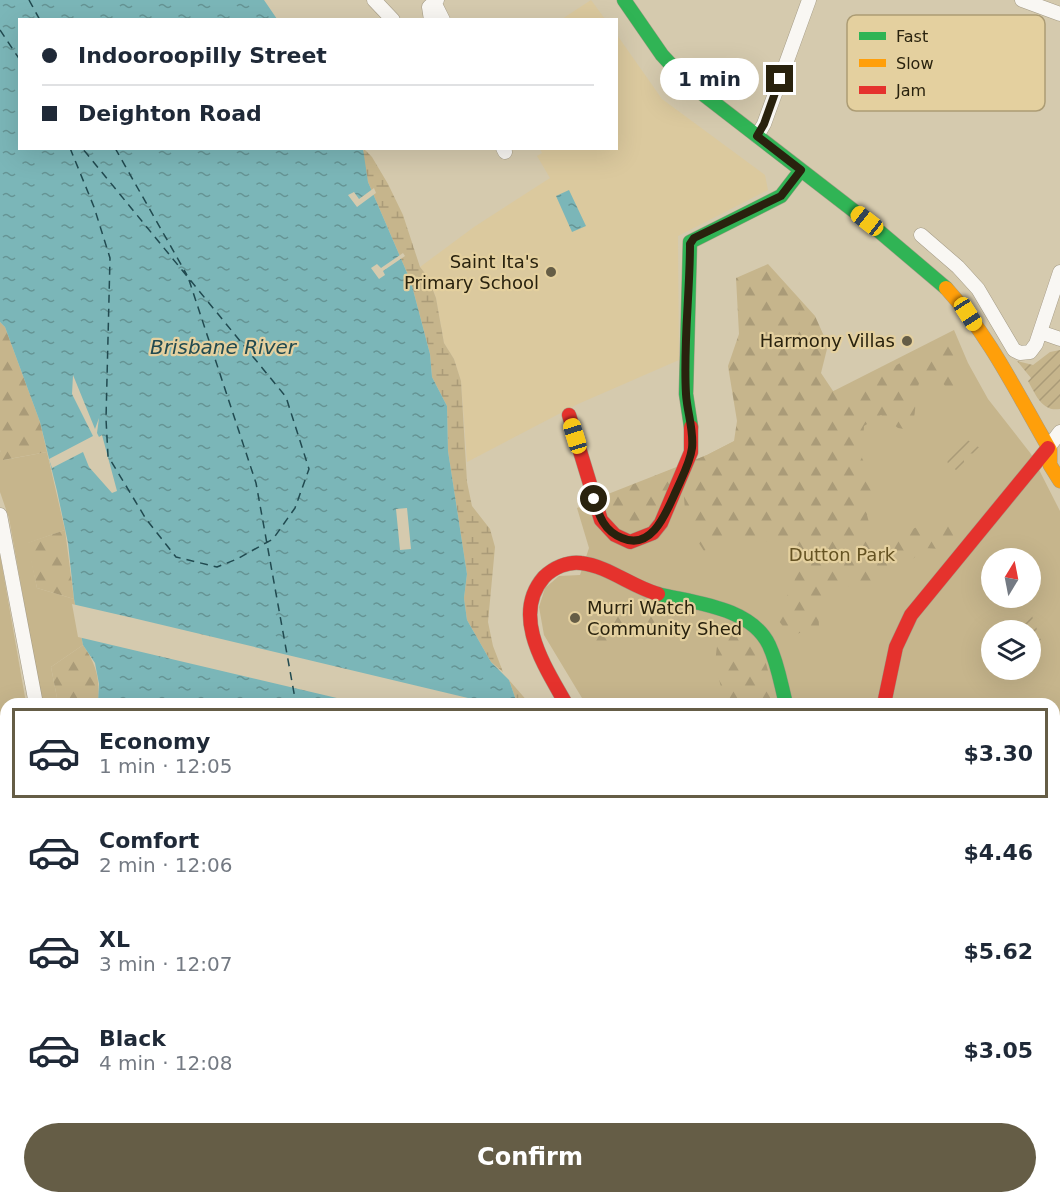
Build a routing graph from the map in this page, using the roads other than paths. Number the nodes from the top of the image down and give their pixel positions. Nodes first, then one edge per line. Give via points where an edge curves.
1 (374, 0) edge
2 (809, 0) edge
3 (1022, 0) edge
4 (434, 2) edge
5 (630, 2) edge
6 (1060, 14) edge
7 (391, 18) edge
8 (430, 18) edge
9 (442, 18) edge
10 (757, 136) junction
11 (801, 170) junction
12 (921, 235) dead end
13 (1060, 272) edge
14 (1040, 332) junction
15 (1060, 339) edge
16 (569, 415) dead end
17 (1060, 432) edge
18 (1053, 450) edge
19 (1060, 481) edge
20 (0, 514) edge
21 (35, 698) edge
22 (563, 698) edge
23 (784, 698) edge
24 (885, 698) edge

1 - 7 street
2 - 10 street
3 - 6 street
4 - 8 street via 428,8
4 - 9 street
5 - 10 street via 662,55 686,81
10 - 11 street
11 - 16 street via 781,196 691,241 686,393 693,440 662,523 653,533 630,542 609,530 601,520
11 - 18 street via 947,289 968,314
12 - 14 street via 970,279 1014,350 1020,353 1034,348
13 - 14 street
14 - 15 street
17 - 18 street
18 - 19 street via 1050,465
18 - 24 street via 996,511 911,615 896,647
20 - 21 street
22 - 23 street via 534,639 530,601 542,578 572,562 590,565 643,590 739,618 765,638

